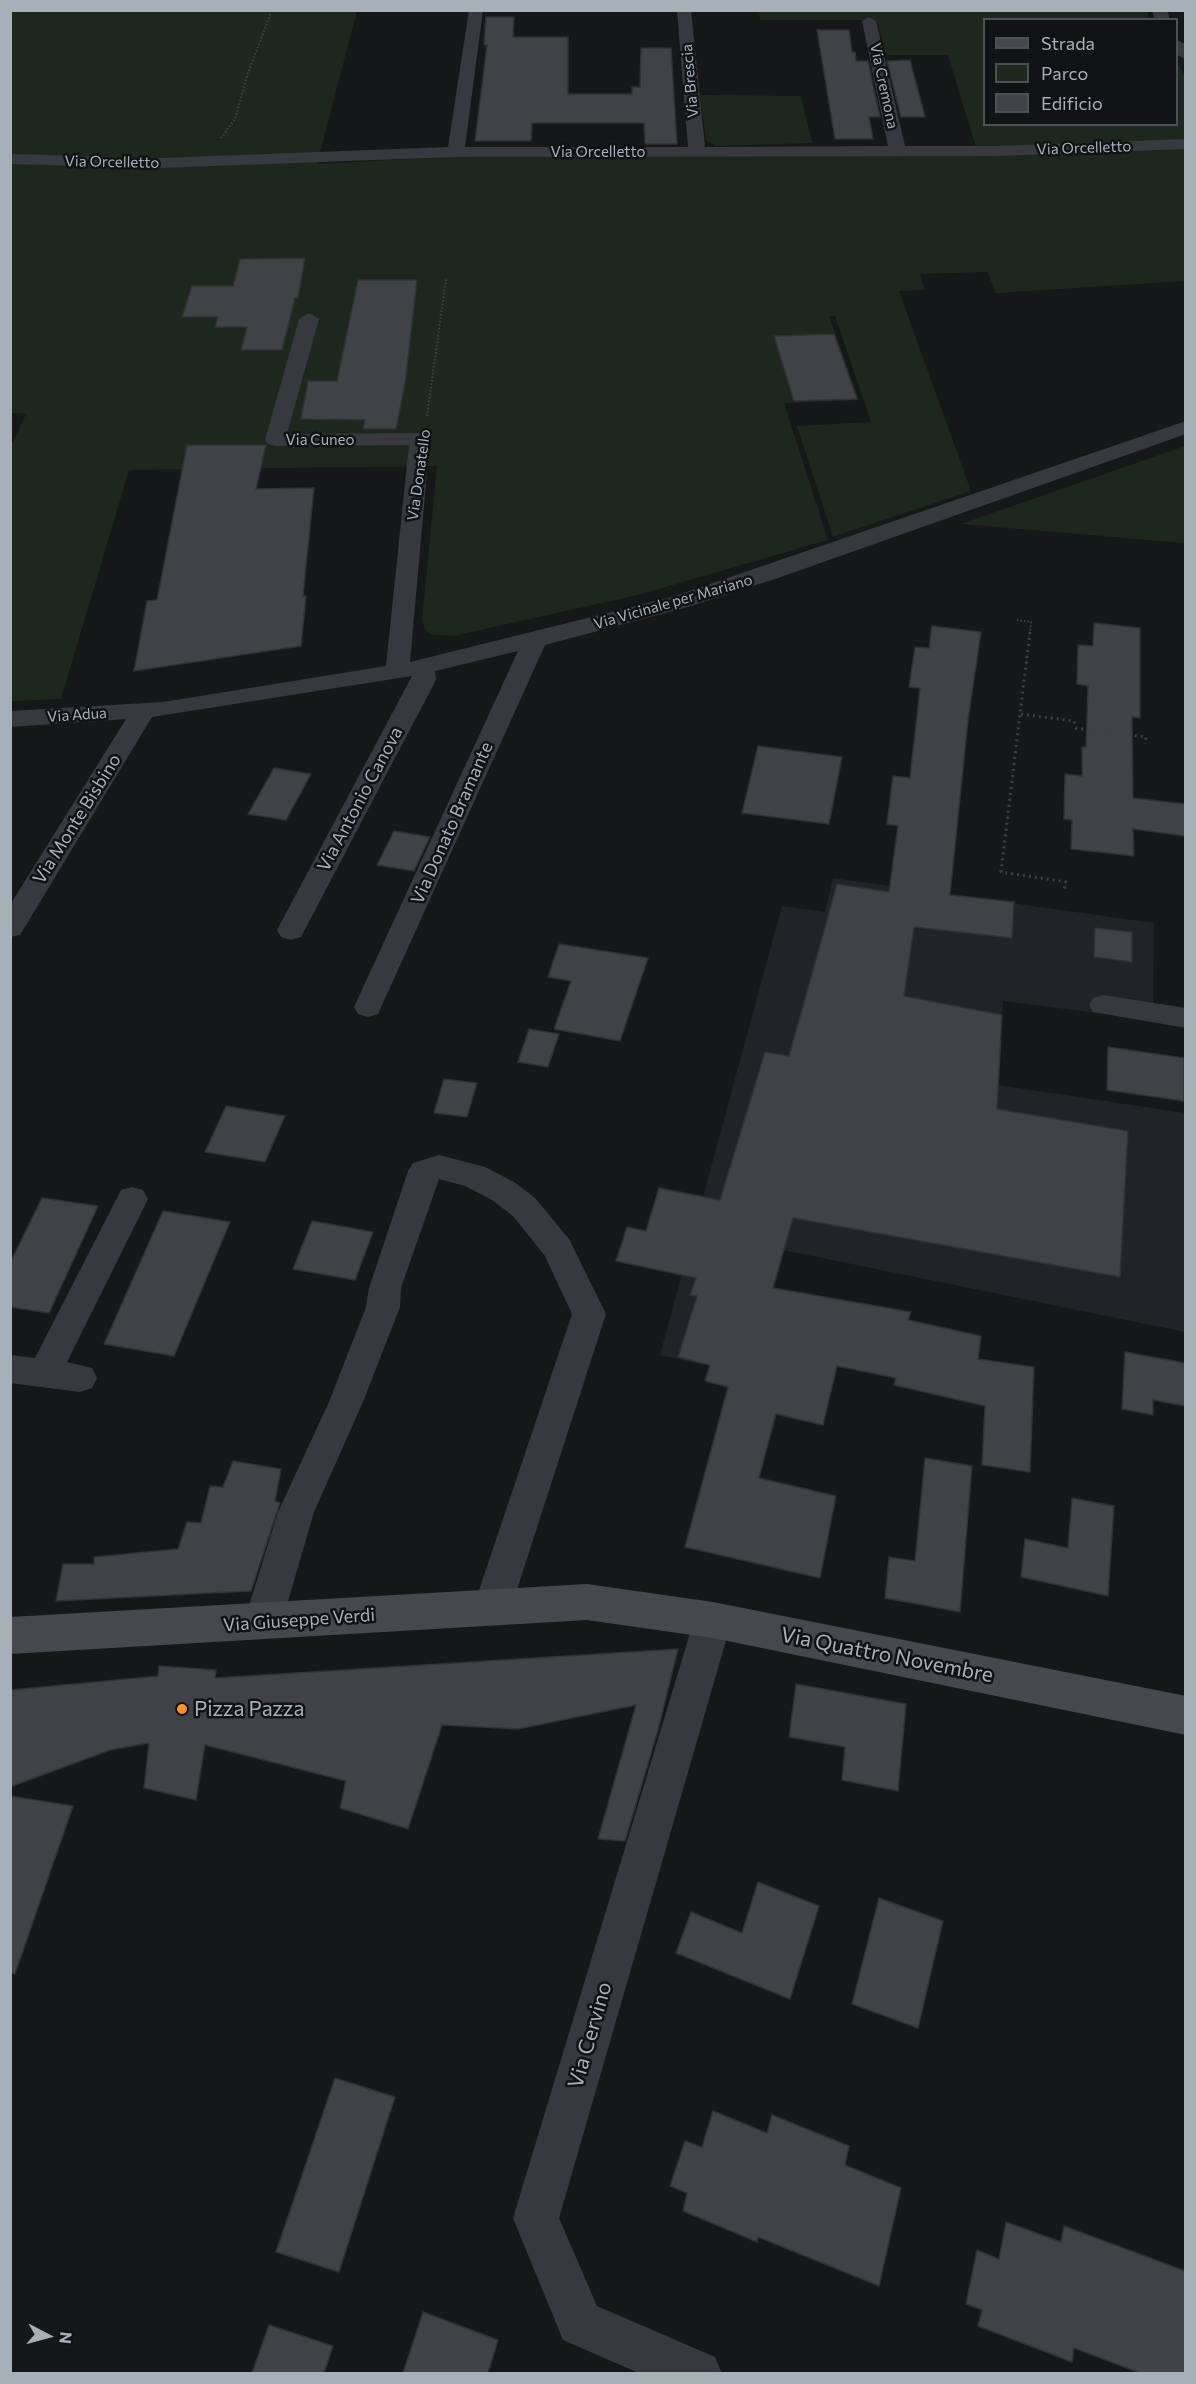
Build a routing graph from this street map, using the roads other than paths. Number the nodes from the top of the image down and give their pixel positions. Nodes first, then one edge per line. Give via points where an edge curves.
1 (476, 10) edge
2 (684, 10) edge
3 (869, 21) dead end
4 (1185, 144) edge
5 (456, 152) junction
6 (697, 152) junction
7 (898, 152) junction
8 (10, 159) edge
9 (309, 319) dead end
10 (1185, 427) edge
11 (420, 440) joint
12 (536, 640) junction
13 (423, 667) junction
14 (396, 672) junction
15 (144, 710) junction
16 (10, 719) edge
17 (10, 928) edge
18 (291, 930) dead end
19 (1103, 1005) dead end
20 (368, 1007) dead end
21 (1185, 1018) edge
22 (132, 1199) dead end
23 (10, 1369) edge
24 (44, 1374) junction
25 (80, 1378) dead end
26 (586, 1602) joint
27 (492, 1608) junction
28 (713, 1620) junction
29 (263, 1622) junction
30 (10, 1636) edge
31 (1185, 1716) edge
32 (698, 2373) edge

1 - 5 street
2 - 6 street, Via Brescia
3 - 7 street, Via Cremona
4 - 7 street, Via Orcelletto
5 - 6 street, Via Orcelletto
5 - 8 street, Via Orcelletto via 191,162
6 - 7 street, Via Orcelletto
9 - 11 street, Via Cuneo via 275,440
10 - 12 street, Via Vicinale per Mariano via 770,573 680,602
11 - 14 street, Via Donatello
12 - 13 street, Via Vicinale per Mariano
12 - 20 street, Via Donato Bramante
13 - 14 street, Via Vicinale per Mariano
13 - 18 street, Via Antonio Canova via 424,680
14 - 15 street, Via Vicinale per Mariano
15 - 16 street, Via Adua
15 - 17 street, Via Monte Bisbino
19 - 21 street
22 - 24 street
23 - 24 street
24 - 25 street
26 - 27 main road, Via Giuseppe Verdi
26 - 28 main road, Via Quattro Novembre
27 - 29 main road, Via Giuseppe Verdi
27 - 29 street via 589,1314 558,1248 524,1207 474,1176 439,1167 424,1172 385,1288 383,1307 346,1402 296,1512
28 - 31 main road, Via Quattro Novembre
28 - 32 street, Via Cervino via 536,2218 580,2324
29 - 30 main road, Via Giuseppe Verdi

